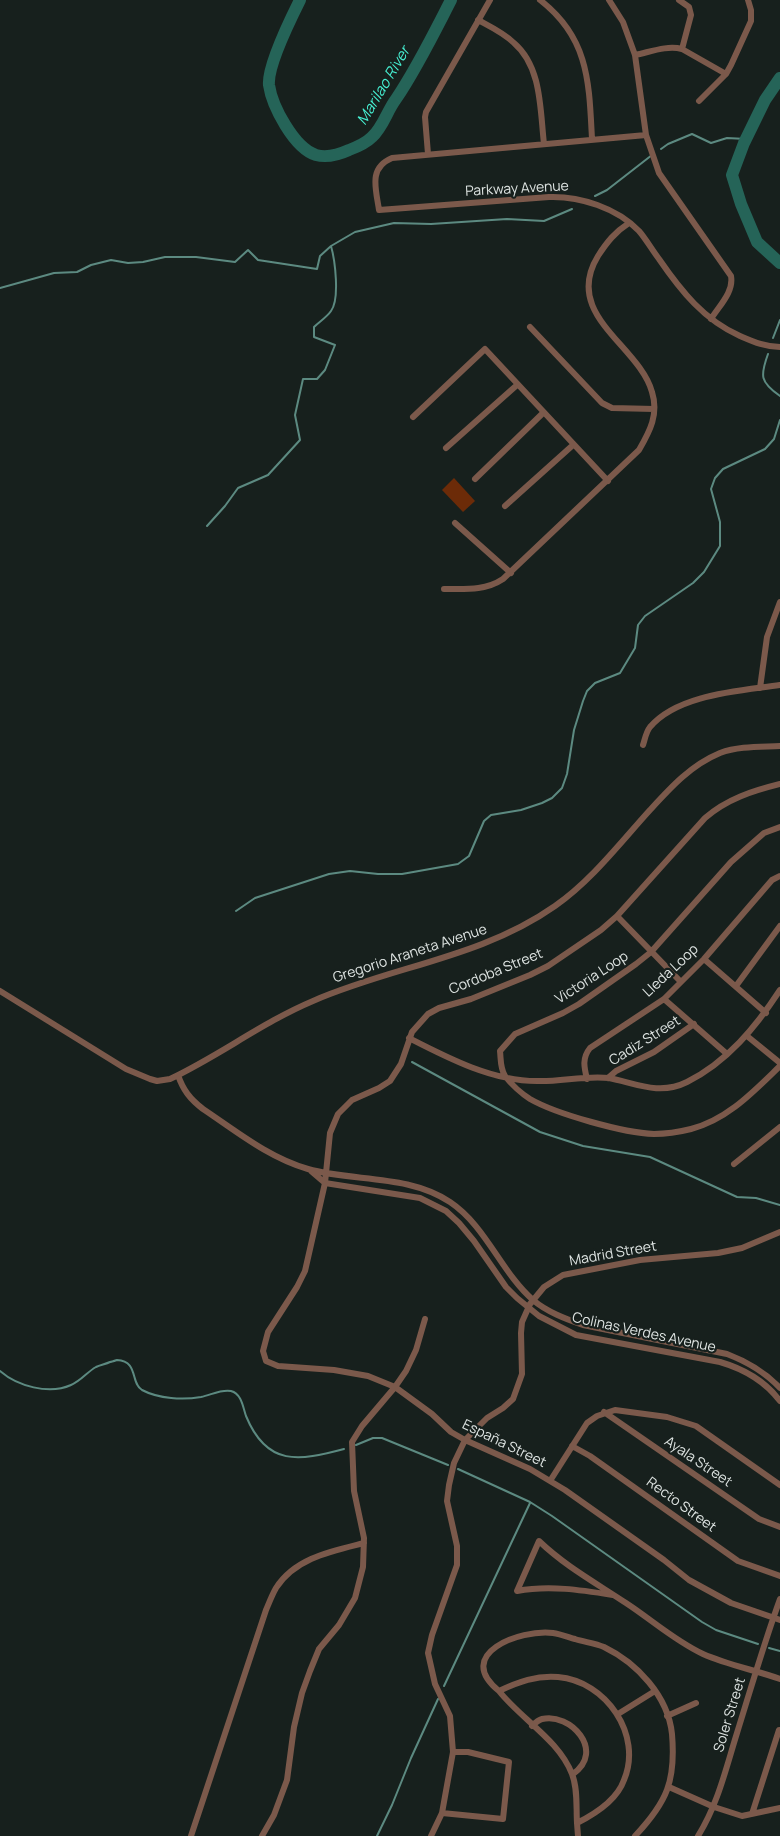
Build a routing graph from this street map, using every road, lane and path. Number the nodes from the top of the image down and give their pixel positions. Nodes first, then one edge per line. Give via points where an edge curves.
1 (490, 0) edge
2 (540, 0) edge
3 (609, 0) edge
4 (679, 0) edge
5 (748, 0) edge
6 (478, 20) junction
7 (682, 49) junction
8 (635, 56) junction
9 (726, 74) junction
10 (699, 101) dead end
11 (646, 135) junction
12 (592, 139) junction
13 (544, 144) junction
14 (428, 154) junction
15 (629, 223) junction
16 (710, 319) junction
17 (530, 327) dead end
18 (780, 347) edge
19 (517, 385) junction
20 (654, 410) junction
21 (543, 413) junction
22 (413, 417) dead end
23 (573, 445) junction
24 (446, 448) dead end
25 (475, 480) dead end
26 (608, 482) junction
27 (505, 506) dead end
28 (455, 524) dead end
29 (511, 573) junction
30 (444, 589) dead end
31 (780, 602) edge
32 (780, 685) edge
33 (760, 688) junction
34 (643, 745) dead end
35 (780, 746) edge
36 (780, 784) edge
37 (780, 827) edge
38 (780, 876) edge
39 (617, 916) junction
40 (780, 926) edge
41 (651, 952) junction
42 (704, 959) junction
43 (680, 981) junction
44 (736, 986) junction
45 (0, 990) edge
46 (780, 990) edge
47 (664, 999) junction
48 (766, 1013) junction
49 (694, 1024) junction
50 (747, 1036) junction
51 (409, 1038) junction
52 (727, 1054) junction
53 (780, 1065) edge
54 (178, 1075) junction
55 (506, 1077) junction
56 (608, 1078) junction
57 (587, 1079) junction
58 (780, 1126) edge
59 (734, 1164) dead end
60 (310, 1170) junction
61 (327, 1173) junction
62 (325, 1183) junction
63 (780, 1232) edge
64 (533, 1300) junction
65 (528, 1308) junction
66 (425, 1319) dead end
67 (395, 1387) junction
68 (780, 1388) edge
69 (780, 1401) edge
70 (604, 1412) junction
71 (465, 1440) junction
72 (572, 1446) junction
73 (550, 1481) junction
74 (780, 1486) edge
75 (780, 1527) edge
76 (364, 1543) junction
77 (780, 1576) edge
78 (613, 1595) junction
79 (780, 1599) edge
80 (777, 1618) edge
81 (756, 1671) junction
82 (780, 1679) edge
83 (499, 1691) junction
84 (655, 1692) junction
85 (696, 1703) dead end
86 (618, 1714) junction
87 (667, 1716) junction
88 (532, 1726) junction
89 (780, 1730) edge
90 (453, 1752) junction
91 (573, 1774) junction
92 (669, 1787) junction
93 (714, 1807) junction
94 (780, 1808) edge
95 (442, 1813) junction
96 (752, 1814) junction
97 (577, 1823) junction
98 (191, 1836) edge
99 (262, 1836) edge
100 (431, 1836) edge
101 (578, 1836) edge
102 (634, 1836) edge
103 (698, 1836) edge

1 - 6 street
2 - 12 street via 570,30 585,64
3 - 8 street via 623,22
4 - 7 street via 690,7 691,14
5 - 9 street via 751,21
6 - 13 street via 515,43 528,60 537,87
6 - 14 street via 426,112
7 - 8 street via 667,48
7 - 9 street
8 - 11 street
9 - 10 street
11 - 12 street
11 - 16 street via 658,173 731,276 730,291
12 - 13 street
13 - 14 street
14 - 15 street, Parkway Avenue via 392,158 379,166 375,182 378,210 565,197 614,213
15 - 16 street, Parkway Avenue via 639,231 673,280
15 - 20 street via 608,241 592,268 591,299 595,313 643,373 652,392
16 - 18 street, Parkway Avenue via 760,345
17 - 20 street via 602,403 612,408
19 - 21 street
19 - 22 street via 484,349
19 - 24 street
20 - 26 street via 652,429 639,450
21 - 23 street
21 - 25 street
23 - 26 street
23 - 27 street
26 - 29 street
28 - 29 street
29 - 30 street via 486,588
31 - 33 street via 767,637
32 - 33 street
33 - 34 street via 715,694 679,706 649,728
35 - 54 street, Gregorio Araneta Avenue via 739,748 694,766 675,782 586,881 538,918 438,961 311,1001
36 - 39 street, Cordoba Street via 751,791 717,808
37 - 41 street, Victoria Loop via 764,833 736,857
38 - 42 street, Lleda Loop via 772,880
39 - 41 street
39 - 51 street, Cordoba Street via 589,940 548,966 428,1014
40 - 44 street
41 - 43 street
41 - 55 street, Victoria Loop via 563,1014 515,1034 500,1051 501,1068
42 - 43 street, Lleda Loop
42 - 44 street
43 - 47 street, Lleda Loop
44 - 48 street
45 - 54 street, Gregorio Araneta Avenue via 126,1069 158,1081
46 - 48 street
47 - 49 street
47 - 57 street, Lleda Loop via 590,1048 584,1055 583,1065
48 - 50 street
49 - 52 street
49 - 56 street, Cadiz Street
50 - 52 street
50 - 53 street
51 - 55 street via 442,1055
51 - 61 street, Cordoba Street via 390,1081 352,1100 338,1114 330,1133
52 - 56 street via 685,1083 663,1088 638,1086
53 - 55 street via 725,1115 691,1129 653,1134 549,1108 529,1098
54 - 60 street, Colinas Verdes Avenue via 183,1090 203,1110 274,1155
55 - 57 street via 536,1082
56 - 57 street
58 - 59 street
60 - 61 street, Colinas Verdes Avenue
60 - 62 street, Colinas Verdes Avenue
61 - 62 street, Cordoba Street
61 - 64 street, Colinas Verdes Avenue via 411,1185 451,1202
62 - 65 street, Colinas Verdes Avenue via 420,1198 446,1211 474,1241 506,1287
62 - 67 street, España Street via 305,1271 268,1332 263,1351 266,1361 278,1366 368,1376
63 - 64 street, Madrid Street via 742,1248 718,1253 640,1260 563,1275 544,1287
64 - 65 street, Madrid Street
64 - 68 street, Colinas Verdes Avenue via 583,1325 727,1354 746,1361
65 - 69 street, Colinas Verdes Avenue via 576,1335 734,1366 765,1385
65 - 71 street, Madrid Street via 522,1322 522,1374 513,1398
66 - 67 street via 416,1350
67 - 71 street, España Street
67 - 76 street via 352,1442 354,1491
70 - 72 street via 587,1423
70 - 74 street via 626,1410 682,1420 696,1426
70 - 75 street, Ayala Street via 759,1518
71 - 73 street, España Street
71 - 90 street, Madrid Street via 453,1466 447,1502 457,1546 457,1565 428,1652 434,1684 450,1716
72 - 73 street
72 - 77 street, Recto Street via 738,1561
73 - 80 street, España Street via 690,1580 732,1603
76 - 98 street via 318,1555 288,1573 276,1588
76 - 99 street via 363,1567 355,1598 319,1649 304,1685 294,1726 287,1780
78 - 78 street via 561,1588 517,1591 539,1541
78 - 81 street via 703,1653
79 - 80 street, Soler Street
80 - 81 street, Soler Street
81 - 82 street
81 - 93 street, Soler Street
83 - 84 street via 484,1672 484,1662 490,1651 518,1636 553,1633 603,1647 631,1664
83 - 86 street via 519,1681 536,1678 569,1679 590,1688
83 - 88 street
84 - 86 street
84 - 87 street
85 - 87 street
86 - 97 street via 630,1747 624,1781 618,1792 599,1810
87 - 92 street via 673,1754
88 - 91 street via 554,1746
88 - 91 street via 542,1719 558,1720 580,1736 587,1754 584,1765
89 - 96 street
90 - 95 street, Madrid Street
90 - 95 street via 468,1752 509,1762 503,1819
91 - 97 street
92 - 93 street
92 - 102 street via 656,1812
93 - 96 street via 736,1815
93 - 103 street, Soler Street
94 - 96 street
95 - 100 street, Madrid Street
97 - 101 street

